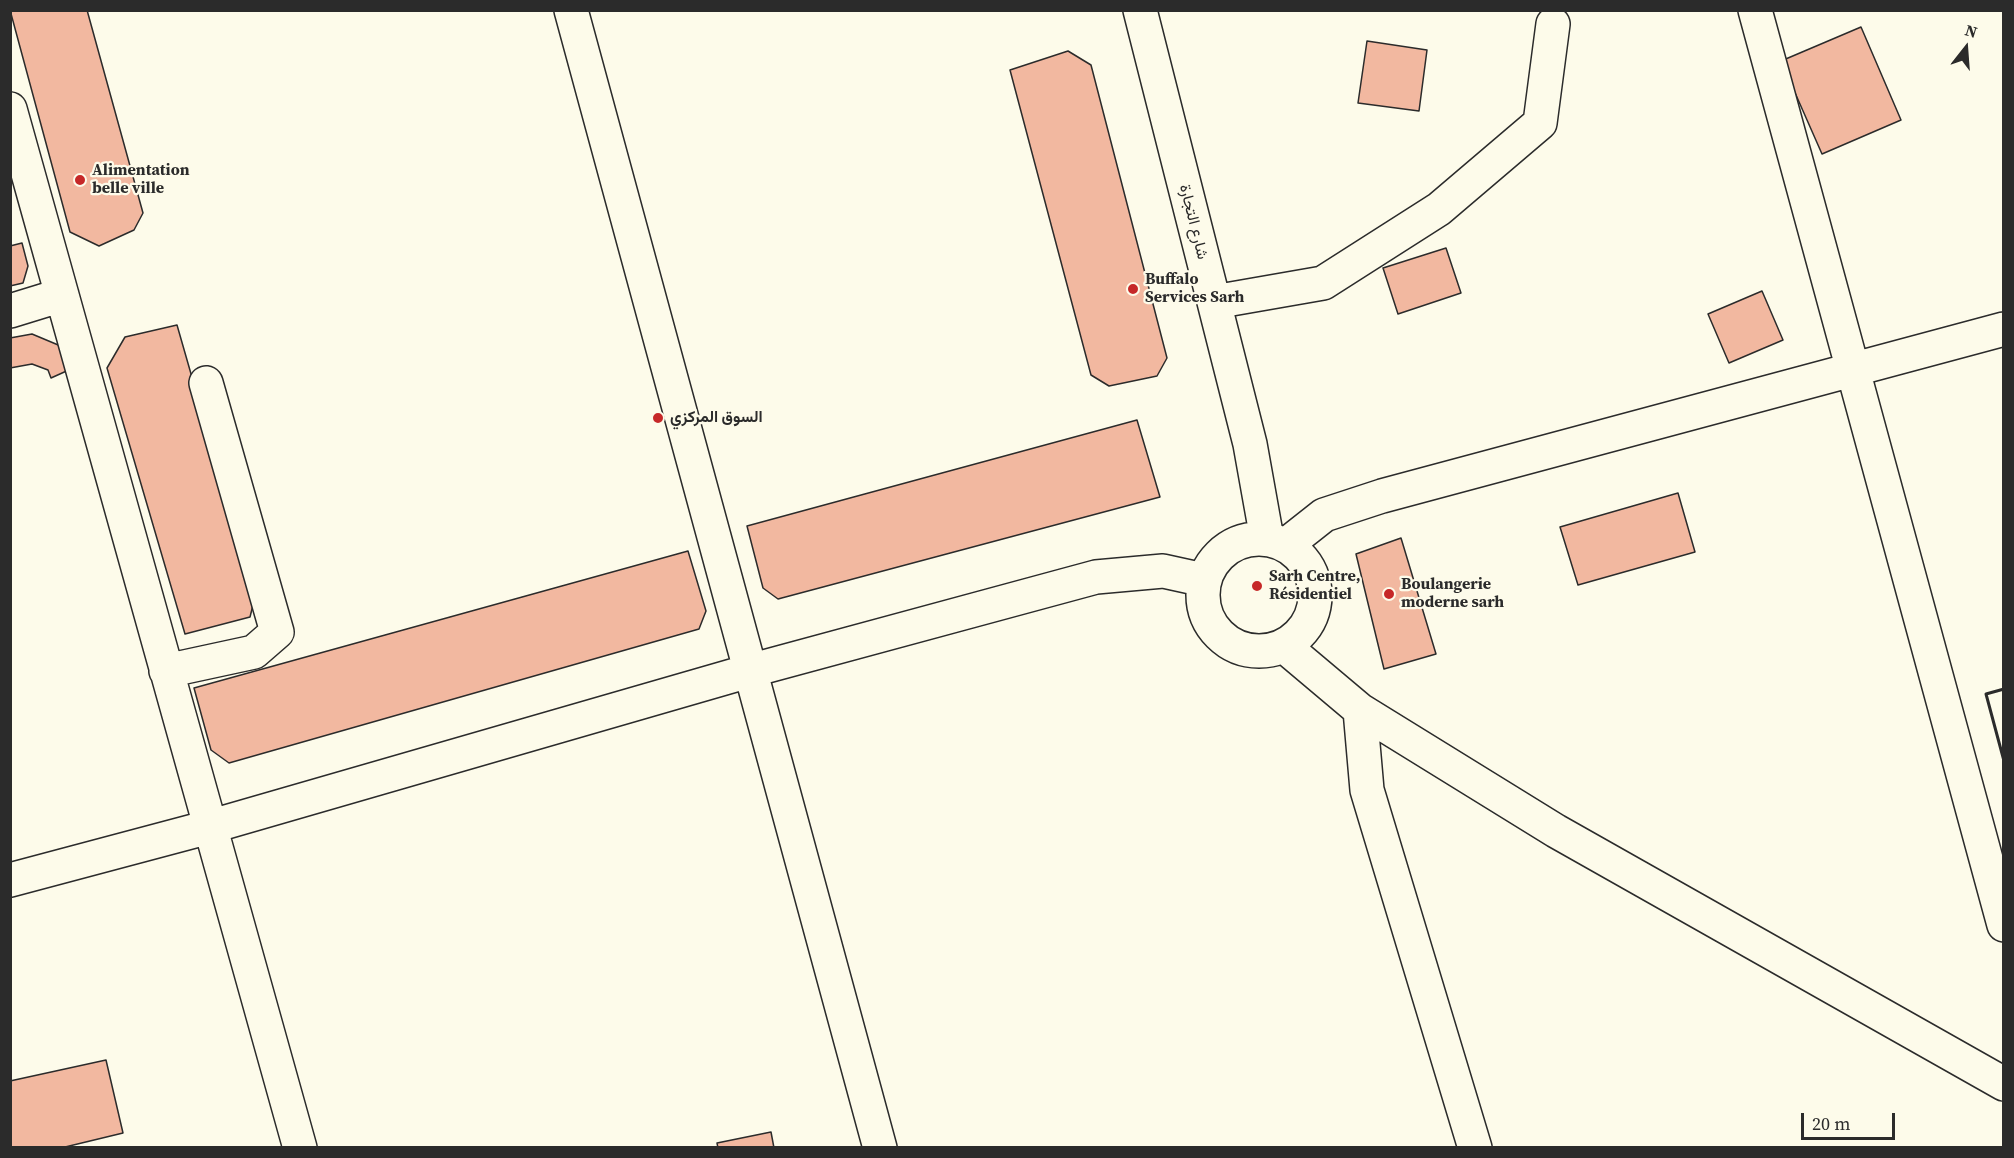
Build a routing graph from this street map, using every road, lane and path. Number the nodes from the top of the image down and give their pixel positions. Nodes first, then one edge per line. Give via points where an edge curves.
1 (571, 10) edge
2 (1140, 10) edge
3 (1755, 10) edge
4 (1553, 24) dead end
5 (10, 109) edge
6 (62, 295) junction
7 (1214, 302) junction
8 (10, 311) edge
9 (2004, 328) edge
10 (1851, 370) junction
11 (206, 383) dead end
12 (1277, 542) junction
13 (1204, 580) junction
14 (1284, 646) junction
15 (166, 670) junction
16 (749, 670) junction
17 (1360, 711) junction
18 (209, 827) junction
19 (10, 880) edge
20 (2004, 925) edge
21 (2004, 1084) edge
22 (300, 1148) edge
23 (880, 1148) edge
24 (1475, 1148) edge

1 - 16 street
2 - 7 street, شارع التجارة
3 - 10 street
4 - 7 street via 1540,123 1439,209 1323,283
5 - 6 street
6 - 8 street
6 - 15 street
7 - 12 street, شارع التجارة
9 - 10 street
10 - 12 street via 1382,496 1324,515
10 - 20 street
11 - 15 street via 277,632 254,652
12 - 13 street via 1245,540 1227,548 1213,562
12 - 14 street via 1302,557 1312,574 1316,602 1306,628
13 - 14 street via 1205,613 1228,642 1246,650
13 - 16 street via 1163,571 1096,577
14 - 17 street
15 - 18 street
16 - 18 street
16 - 23 street
17 - 21 street via 1556,831
17 - 24 street via 1367,789
18 - 19 street
18 - 22 street

